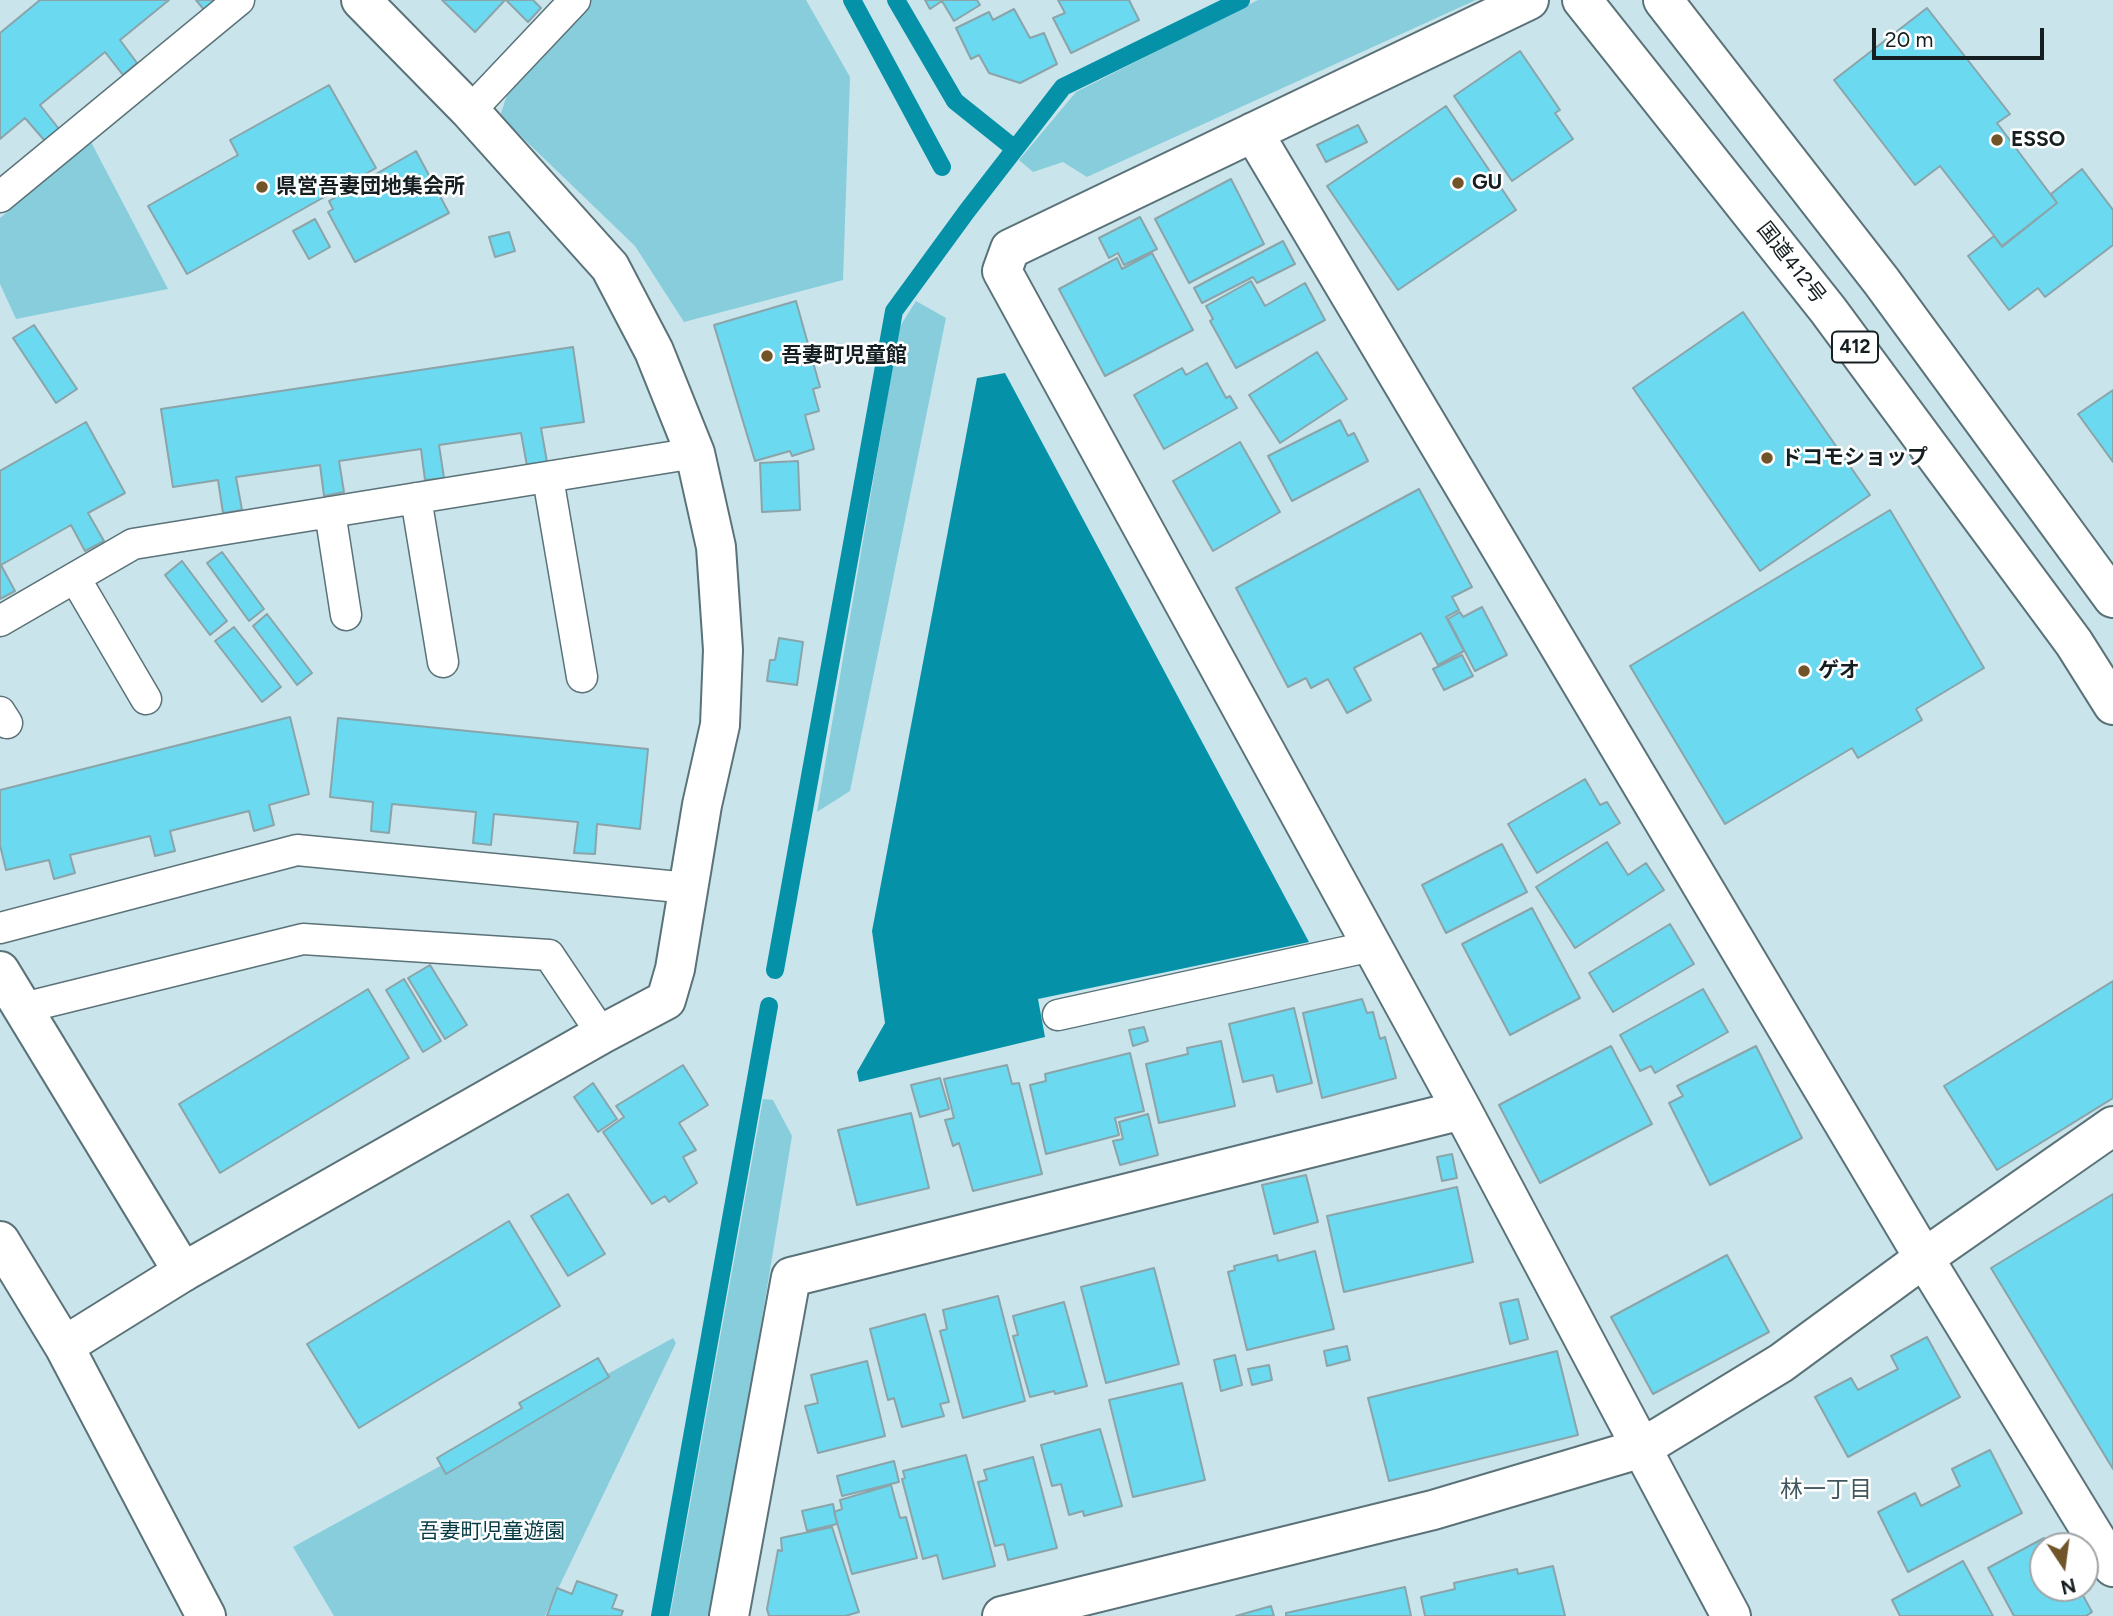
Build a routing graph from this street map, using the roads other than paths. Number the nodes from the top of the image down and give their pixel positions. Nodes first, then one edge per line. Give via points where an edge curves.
1 (239, 0) edge
2 (361, 0) edge
3 (575, 0) edge
4 (1529, 0) edge
5 (1582, 0) edge
6 (1663, 0) edge
7 (470, 111) junction
8 (1252, 132) junction
9 (0, 197) edge
10 (695, 453) junction
11 (548, 478) junction
12 (416, 498) junction
13 (330, 512) junction
14 (75, 578) junction
15 (2113, 598) edge
16 (346, 615) dead end
17 (0, 621) edge
18 (443, 662) dead end
19 (582, 677) dead end
20 (146, 699) dead end
21 (2113, 705) edge
22 (689, 888) junction
23 (0, 928) edge
24 (1372, 946) junction
25 (0, 971) edge
26 (23, 1008) junction
27 (1058, 1015) dead end
28 (602, 1034) junction
29 (1462, 1110) junction
30 (2113, 1126) edge
31 (0, 1241) edge
32 (1924, 1258) junction
33 (183, 1272) junction
34 (64, 1346) junction
35 (1642, 1448) junction
36 (2113, 1567) edge
37 (206, 1616) edge
38 (729, 1616) edge
39 (1002, 1616) edge
40 (1731, 1616) edge

1 - 9 lane
2 - 7 main road
3 - 7 lane
4 - 8 main road
5 - 21 main road, 国道412号 / 412 via 1828,310 2074,643
6 - 15 main road via 1882,282
7 - 10 main road via 610,267 654,351
8 - 24 main road via 1010,249 1002,271
8 - 32 main road
10 - 11 lane
10 - 22 main road via 716,547 723,650 720,725
11 - 12 lane
11 - 19 lane
12 - 13 lane
12 - 18 lane
13 - 14 lane via 133,544
13 - 16 lane
14 - 17 lane
14 - 20 lane
22 - 23 lane via 297,850
22 - 28 main road via 666,1000
24 - 27 lane
24 - 29 main road
25 - 26 main road
26 - 28 lane via 303,939 549,955
26 - 33 main road
28 - 33 main road
29 - 35 main road
29 - 38 main road via 791,1277
30 - 32 main road
31 - 34 main road
32 - 35 main road via 1781,1363
32 - 36 main road
33 - 34 main road
34 - 37 main road
35 - 39 main road via 1433,1510
35 - 40 main road

